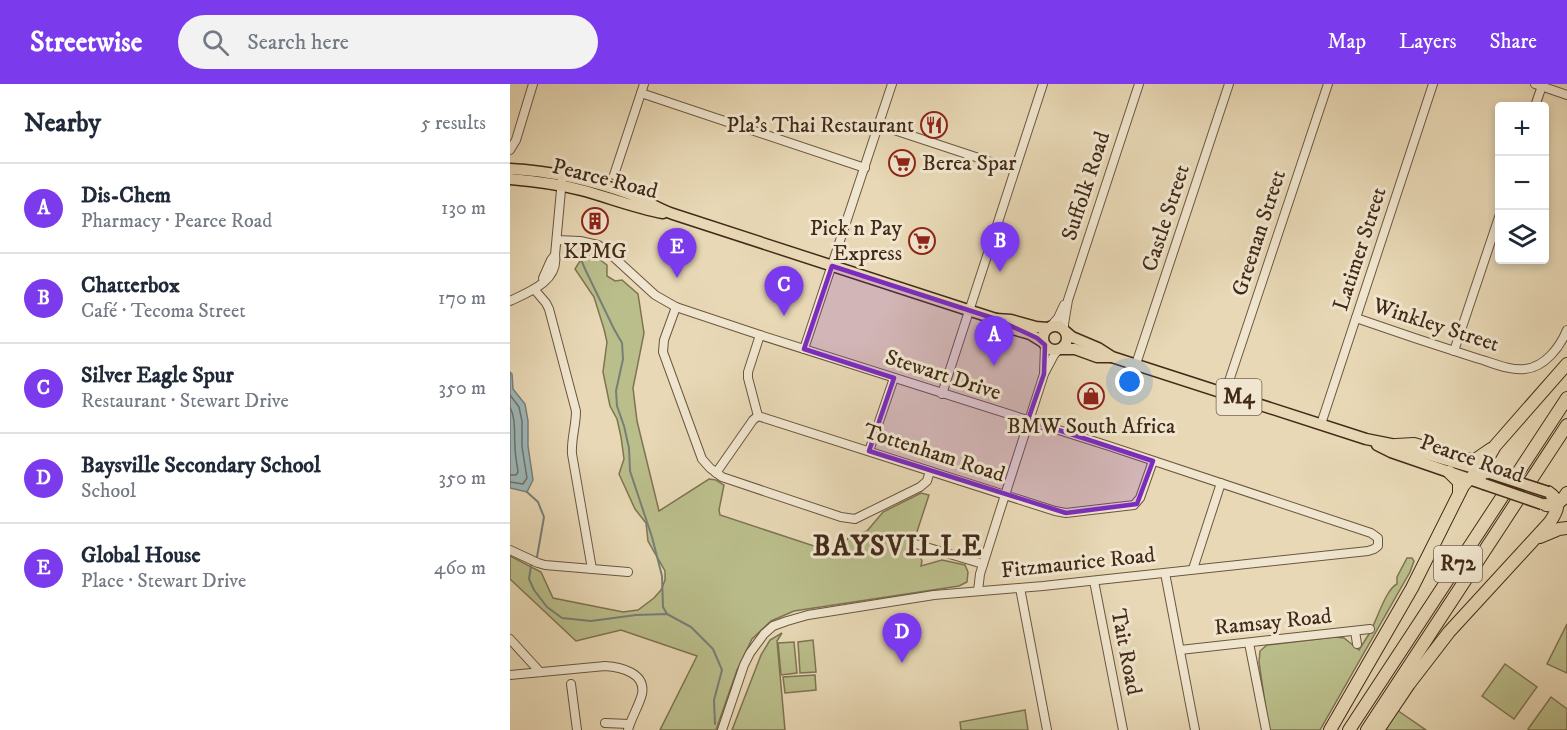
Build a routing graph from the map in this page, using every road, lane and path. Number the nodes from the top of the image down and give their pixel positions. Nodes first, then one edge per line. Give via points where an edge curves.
1 (533, 84) edge
2 (892, 84) edge
3 (1043, 84) edge
4 (1139, 84) edge
5 (1229, 84) edge
6 (1328, 84) edge
7 (1433, 84) edge
8 (1538, 85) edge
9 (642, 88) edge
10 (1567, 95) edge
11 (1536, 102) edge
12 (879, 125) junction
13 (510, 150) edge
14 (865, 168) junction
15 (510, 169) edge
16 (1015, 170) junction
17 (529, 175) junction
18 (614, 175) dead end
19 (510, 179) edge
20 (562, 180) junction
21 (1495, 229) edge
22 (556, 240) junction
23 (832, 266) junction
24 (535, 288) junction
25 (1068, 300) junction
26 (510, 302) edge
27 (676, 307) junction
28 (968, 310) junction
29 (1356, 318) junction
30 (996, 319) junction
31 (1049, 327) junction
32 (1567, 330) edge
33 (1065, 331) junction
34 (760, 335) junction
35 (1044, 344) junction
36 (804, 349) junction
37 (1060, 349) junction
38 (1454, 351) junction
39 (1112, 357) junction
40 (1136, 364) junction
41 (1567, 364) edge
42 (1044, 374) junction
43 (894, 378) junction
44 (1225, 393) junction
45 (942, 394) junction
46 (1567, 398) edge
47 (758, 416) junction
48 (1028, 421) junction
49 (1321, 424) junction
50 (1567, 425) edge
51 (1366, 439) junction
52 (1396, 445) junction
53 (1495, 446) junction
54 (869, 451) junction
55 (1153, 461) junction
56 (930, 471) junction
57 (1449, 472) junction
58 (716, 473) junction
59 (1485, 476) junction
60 (1468, 479) junction
61 (1221, 483) junction
62 (1497, 488) joint
63 (1005, 494) junction
64 (1459, 494) junction
65 (1557, 502) edge
66 (1334, 521) joint
67 (1567, 528) edge
68 (916, 544) dead end
69 (1530, 544) junction
70 (510, 550) edge
71 (983, 564) junction
72 (592, 569) junction
73 (1193, 569) junction
74 (628, 572) dead end
75 (1165, 573) junction
76 (1094, 581) junction
77 (1020, 588) junction
78 (978, 591) junction
79 (1370, 629) dead end
80 (1355, 631) junction
81 (510, 639) edge
82 (1250, 643) junction
83 (1357, 644) dead end
84 (1180, 650) junction
85 (540, 672) junction
86 (510, 675) edge
87 (571, 684) dead end
88 (605, 723) dead end
89 (629, 727) edge
90 (577, 730) edge
91 (722, 730) edge
92 (1047, 730) edge
93 (1123, 730) edge
94 (1195, 730) edge
95 (1266, 730) edge
96 (1330, 730) edge
97 (1349, 730) edge
98 (1366, 730) edge
99 (1378, 730) edge

1 - 13 street
2 - 12 street
3 - 16 street
4 - 25 street, Suffolk Road
5 - 40 street, Castle Street
6 - 44 street, Greenan Street
7 - 29 street, Latimer Street
8 - 10 street
8 - 11 street
9 - 14 street
9 - 18 street
12 - 14 street
12 - 16 street
14 - 23 street
15 - 17 main road, M4
16 - 28 street
17 - 19 main road, M4
17 - 20 main road, Pearce Road / M4
20 - 22 street
20 - 23 main road, Pearce Road / M4 via 581,190 649,211 673,214
21 - 38 street
22 - 24 street via 554,271
22 - 27 street, Stewart Drive via 598,245 654,295
23 - 28 main road, Pearce Road / M4
23 - 36 street
24 - 26 street
24 - 72 street via 549,309 576,411 571,445
25 - 31 street, Suffolk Road
25 - 33 street, Suffolk Road
27 - 34 street, Stewart Drive
27 - 58 street via 663,352 702,459
28 - 30 main road, Pearce Road / M4
28 - 45 street
29 - 38 street, Winkley Street
29 - 49 street, Latimer Street
30 - 31 main road, Pearce Road / M4
30 - 35 main road, Pearce Road / M4
31 - 33 main road, Pearce Road / M4 via 1059,326
31 - 35 main road via 1043,335
32 - 38 street, Winkley Street via 1556,350 1527,369 1505,367
33 - 37 main road via 1067,341
33 - 39 main road, Pearce Road / M4
34 - 36 street, Stewart Drive
34 - 47 street via 748,372
35 - 37 main road, Pearce Road / M4 via 1051,350
35 - 42 street
36 - 43 street, Stewart Drive
37 - 39 main road, Pearce Road / M4
37 - 42 street
39 - 40 main road, Pearce Road / M4
40 - 44 main road, Pearce Road / M4
41 - 53 highway
42 - 48 street
43 - 45 street, Stewart Drive
43 - 54 street
44 - 49 main road, Pearce Road / M4
45 - 48 street, Stewart Drive
46 - 97 highway, R72
47 - 54 street, Tottenham Road
47 - 58 street
48 - 55 street, Stewart Drive
48 - 63 street
49 - 51 main road, Pearce Road / M4
50 - 98 highway, R72
51 - 52 main road, Pearce Road / M4
51 - 57 main road, Pearce Road / M4
52 - 53 highway via 1414,444 1475,460
52 - 59 main road, Pearce Road / M4
53 - 59 highway via 1485,462
54 - 56 street, Tottenham Road
55 - 61 street, Stewart Drive
55 - 63 street, Tottenham Road via 1134,505 1066,513
56 - 58 street via 920,487 855,519 733,482
56 - 63 street, Tottenham Road
57 - 60 main road, Pearce Road / M4
57 - 64 highway via 1460,482
59 - 60 highway via 1476,474
59 - 62 highway, bridge
59 - 65 main road, Pearce Road / M4, bridge
60 - 64 highway
61 - 66 street, Stewart Drive
61 - 73 street
62 - 65 main road, Pearce Road, bridge
63 - 71 street
64 - 96 highway via 1412,588
65 - 69 highway via 1554,516
66 - 73 street, Fitzmaurice Road via 1371,532 1378,538 1378,546 1368,551
67 - 69 highway via 1550,532
68 - 71 street
69 - 99 highway via 1449,632
70 - 72 street via 545,565
71 - 78 street
72 - 74 street
73 - 75 street, Fitzmaurice Road
75 - 76 street, Fitzmaurice Road
75 - 84 street
76 - 77 street, Fitzmaurice Road
76 - 93 street, Tait Road
77 - 78 street, Fitzmaurice Road
77 - 92 street
78 - 91 street, Fitzmaurice Road via 882,602 808,615 773,626 750,653
79 - 80 street, Ramsay Road
80 - 82 street, Ramsay Road
80 - 83 street
81 - 85 street
82 - 84 street, Ramsay Road
82 - 95 street
84 - 94 street
85 - 86 street
85 - 89 street via 605,666 635,675 642,694
87 - 90 street
88 - 89 street

